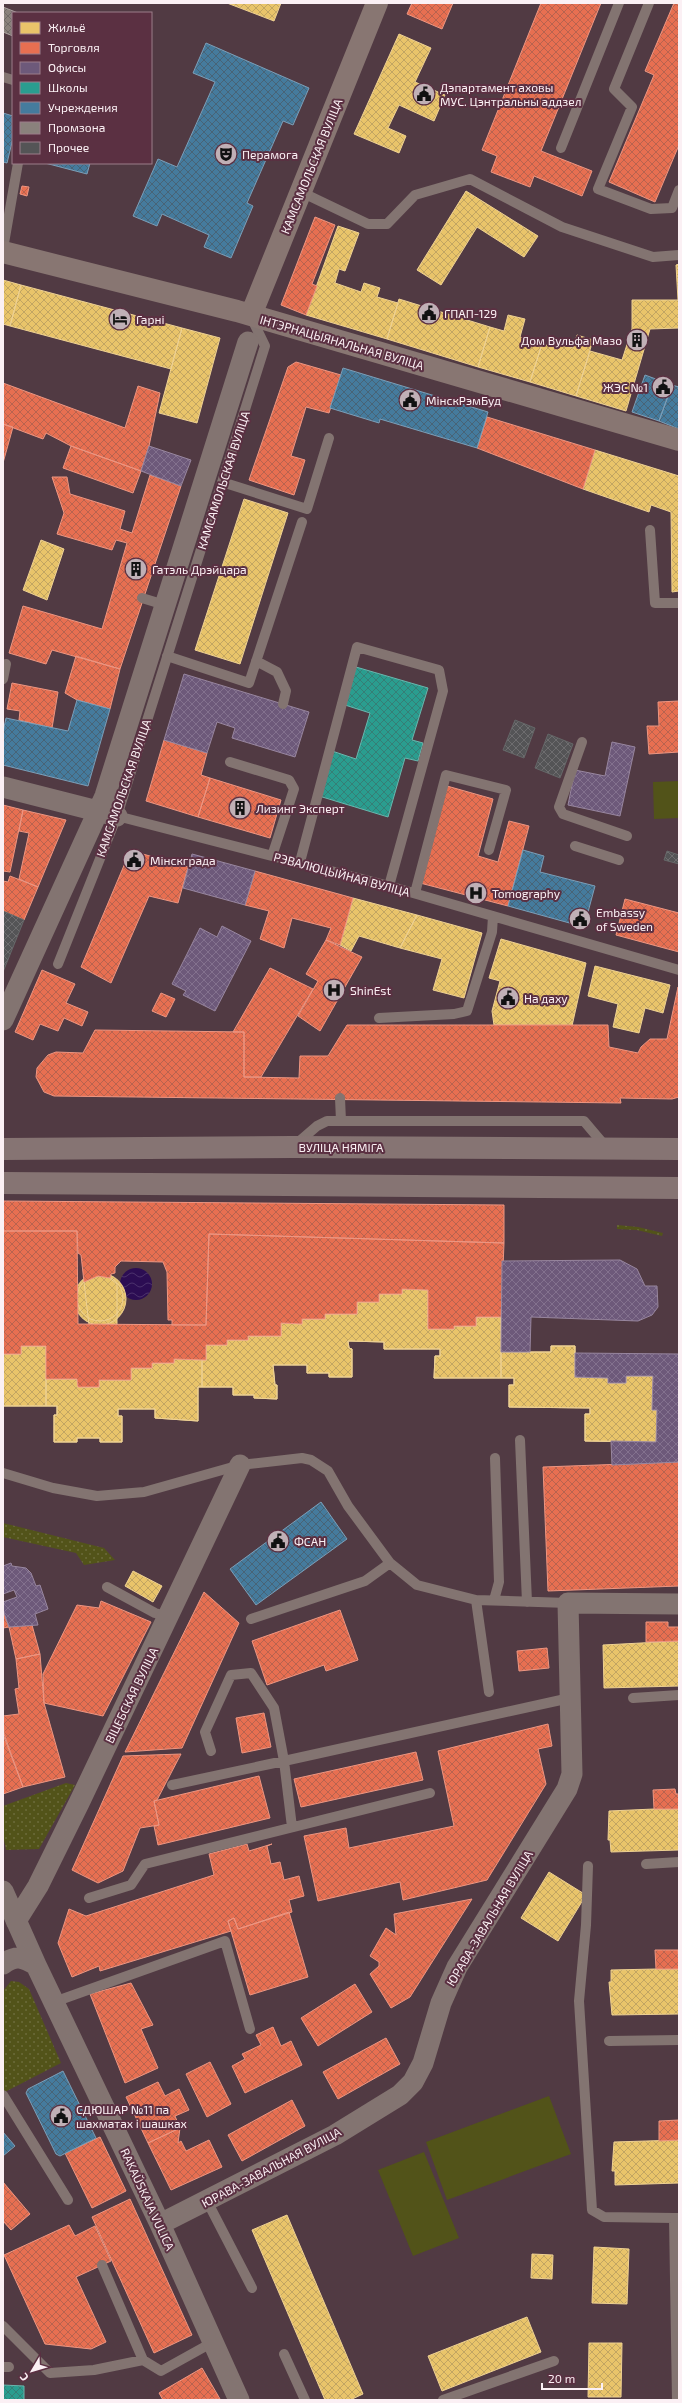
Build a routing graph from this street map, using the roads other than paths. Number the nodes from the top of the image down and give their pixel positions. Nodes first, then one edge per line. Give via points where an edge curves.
1 (376, 3) edge
2 (620, 3) edge
3 (649, 3) edge
4 (561, 148) dead end
5 (18, 164) edge
6 (679, 190) edge
7 (301, 192) junction
8 (3, 248) edge
9 (3, 252) edge
10 (679, 255) edge
11 (251, 315) junction
12 (248, 342) dead end
13 (329, 438) dead end
14 (679, 440) edge
15 (222, 482) junction
16 (302, 522) dead end
17 (650, 530) dead end
18 (142, 598) dead end
19 (679, 603) edge
20 (173, 607) junction
21 (167, 656) junction
22 (256, 661) junction
23 (6, 664) dead end
24 (3, 679) edge
25 (282, 704) dead end
26 (582, 742) dead end
27 (230, 762) dead end
28 (3, 787) edge
29 (108, 813) junction
30 (627, 836) dead end
31 (575, 846) dead end
32 (489, 850) dead end
33 (272, 856) junction
34 (619, 860) dead end
35 (300, 862) junction
36 (389, 886) junction
37 (415, 893) junction
38 (493, 916) junction
39 (58, 964) dead end
40 (679, 970) edge
41 (379, 1018) dead end
42 (3, 1020) edge
43 (340, 1098) dead end
44 (341, 1121) junction
45 (293, 1147) junction
46 (606, 1147) junction
47 (3, 1149) edge
48 (679, 1149) edge
49 (3, 1183) edge
50 (679, 1188) edge
51 (520, 1440) dead end
52 (495, 1458) dead end
53 (240, 1465) junction
54 (3, 1473) edge
55 (390, 1563) junction
56 (107, 1587) dead end
57 (476, 1600) junction
58 (494, 1600) junction
59 (527, 1602) junction
60 (568, 1603) junction
61 (679, 1604) edge
62 (168, 1617) junction
63 (251, 1619) dead end
64 (489, 1692) dead end
65 (679, 1696) edge
66 (570, 1698) junction
67 (633, 1698) dead end
68 (211, 1751) dead end
69 (284, 1761) junction
70 (172, 1785) dead end
71 (430, 1793) dead end
72 (292, 1827) junction
73 (679, 1862) edge
74 (646, 1864) dead end
75 (588, 1866) dead end
76 (3, 1891) edge
77 (89, 1898) dead end
78 (16, 1921) junction
79 (3, 1964) edge
80 (36, 1965) junction
81 (54, 2002) junction
82 (250, 2029) dead end
83 (679, 2040) edge
84 (609, 2041) dead end
85 (3, 2095) edge
86 (68, 2200) dead end
87 (207, 2201) junction
88 (676, 2218) edge
89 (160, 2224) junction
90 (102, 2265) dead end
91 (252, 2288) dead end
92 (3, 2326) edge
93 (212, 2340) junction
94 (284, 2354) dead end
95 (143, 2360) junction
96 (554, 2361) dead end
97 (238, 2400) edge
98 (305, 2400) edge
99 (443, 2400) edge
100 (677, 2400) edge

1 - 7 main road, КАМСАМОЛЬСКАЯ ВУЛІЦА
2 - 4 lane
3 - 6 lane via 614,89 632,107 598,189 651,209 672,208
5 - 8 lane
7 - 10 lane via 368,224 387,224 415,195 470,179 562,227 653,257
7 - 11 main road, КАМСАМОЛЬСКАЯ ВУЛІЦА
9 - 11 main road, ІНТЭРНАЦЫЯНАЛЬНАЯ ВУЛІЦА
11 - 14 main road, ІНТЭРНАЦЫЯНАЛЬНАЯ ВУЛІЦА
11 - 15 lane, КАМСАМОЛЬСКАЯ ВУЛІЦА via 265,346
12 - 20 street, КАМСАМОЛЬСКАЯ ВУЛІЦА
13 - 15 lane via 307,509
15 - 20 lane, КАМСАМОЛЬСКАЯ ВУЛІЦА
16 - 22 lane
17 - 19 lane via 655,603
18 - 20 lane
20 - 21 lane, КАМСАМОЛЬСКАЯ ВУЛІЦА
20 - 29 street, КАМСАМОЛЬСКАЯ ВУЛІЦА
21 - 22 lane via 249,683
21 - 29 lane, КАМСАМОЛЬСКАЯ ВУЛІЦА
22 - 25 lane via 277,672 286,691
23 - 24 lane
26 - 30 lane via 559,807 563,814
27 - 33 lane via 289,780 294,789
28 - 29 street, РЭВАЛЮЦЫЙНАЯ ВУЛІЦА
29 - 33 lane, РЭВАЛЮЦЫЙНАЯ ВУЛІЦА
29 - 39 lane, КАМСАМОЛЬСКАЯ ВУЛІЦА
29 - 42 street, КАМСАМОЛЬСКАЯ ВУЛІЦА
31 - 34 lane
32 - 37 lane via 506,790 446,775
33 - 35 lane, РЭВАЛЮЦЫЙНАЯ ВУЛІЦА
35 - 36 lane, РЭВАЛЮЦЫЙНАЯ ВУЛІЦА
35 - 36 lane via 357,647 439,670 443,690
36 - 37 lane, РЭВАЛЮЦЫЙНАЯ ВУЛІЦА
37 - 38 lane, РЭВАЛЮЦЫЙНАЯ ВУЛІЦА
38 - 40 lane, РЭВАЛЮЦЫЙНАЯ ВУЛІЦА
38 - 41 lane via 492,930 467,1011
43 - 44 lane
44 - 45 lane via 327,1121 316,1126
44 - 46 lane via 584,1121
45 - 46 main road, ВУЛІЦА НЯМІГА
45 - 47 main road, ВУЛІЦА НЯМІГА
46 - 48 main road, ВУЛІЦА НЯМІГА
49 - 50 main road
51 - 59 lane
52 - 58 lane via 499,1582
53 - 54 lane via 144,1492 97,1496 53,1488
53 - 55 lane via 293,1458 311,1460 328,1471 348,1506
53 - 62 street, ВІЦЕБСКАЯ ВУЛІЦА
55 - 57 lane via 417,1585
55 - 63 lane via 365,1581
56 - 62 lane via 155,1613
57 - 58 lane
57 - 64 lane
58 - 59 lane
59 - 60 lane
60 - 61 street
60 - 66 street, ЮРАВА-ЗАВАЛЬНАЯ ВУЛІЦА
62 - 78 street, ВІЦЕБСКАЯ ВУЛІЦА via 41,1879
65 - 67 lane
66 - 69 lane
66 - 87 street, ЮРАВА-ЗАВАЛЬНАЯ ВУЛІЦА via 572,1774 567,1789 457,1967 441,2003 423,2063 413,2082 400,2095 335,2135
68 - 69 lane via 205,1732 232,1675 251,1673 274,1708
69 - 70 lane
69 - 72 lane
71 - 72 lane
72 - 77 lane via 145,1864 131,1885
73 - 74 lane
75 - 88 lane via 579,2001 592,2210 604,2217
76 - 78 street, RAKAŬSKAJA VULICA
78 - 80 street, RAKAŬSKAJA VULICA
79 - 80 street via 14,1957 23,1957
80 - 81 street, RAKAŬSKAJA VULICA
81 - 82 lane via 225,1941
81 - 89 street, RAKAŬSKAJA VULICA
83 - 84 lane
85 - 86 lane
87 - 89 street, ЮРАВА-ЗАВАЛЬНАЯ ВУЛІЦА
87 - 91 lane
88 - 100 lane
89 - 93 street, RAKAŬSKAJA VULICA
90 - 95 lane
92 - 95 lane via 50,2373 94,2370
93 - 95 lane via 206,2346 161,2371
93 - 97 street, RAKAŬSKAJA VULICA
94 - 98 lane
96 - 99 lane

